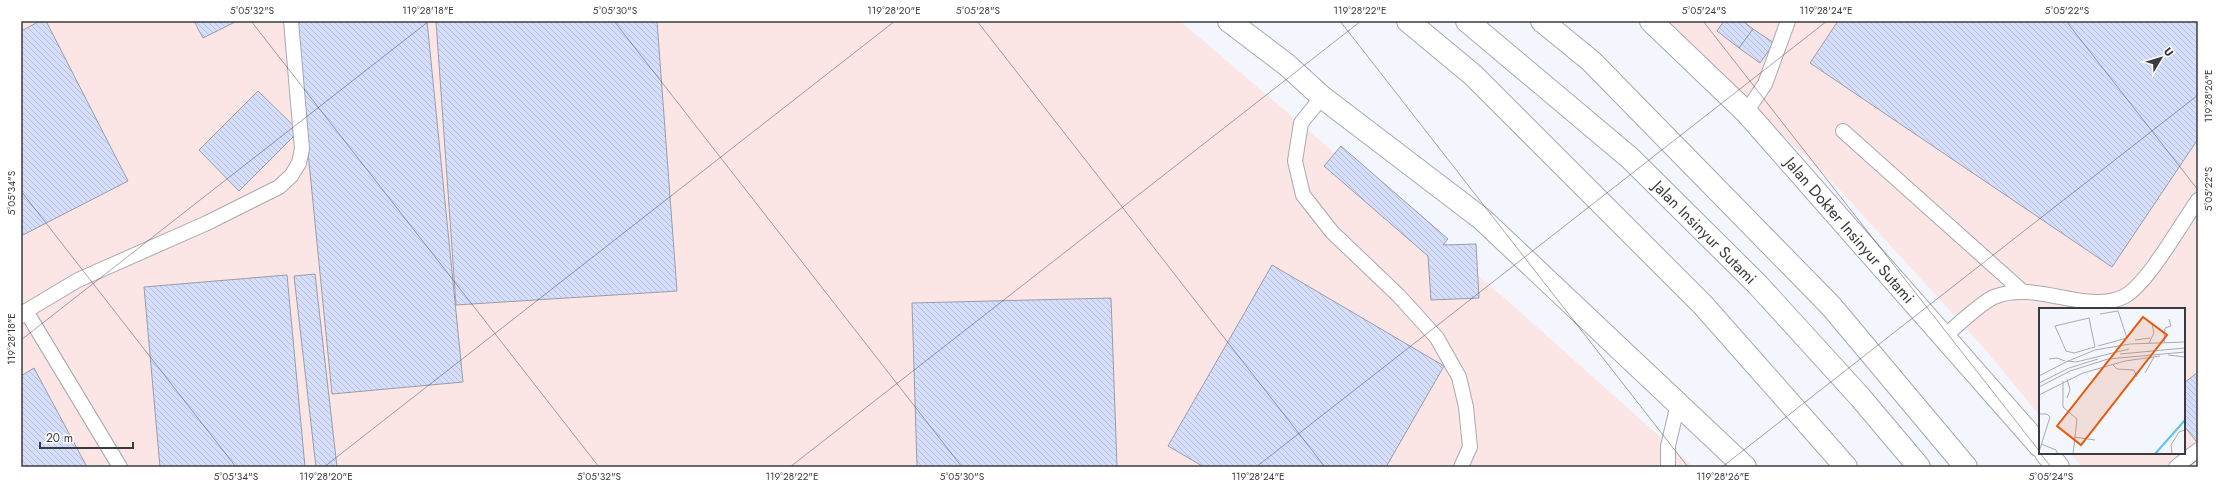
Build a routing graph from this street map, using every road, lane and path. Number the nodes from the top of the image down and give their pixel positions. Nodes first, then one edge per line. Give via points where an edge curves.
1 (291, 21) edge
2 (1229, 21) edge
3 (1408, 21) edge
4 (1467, 21) edge
5 (1542, 21) edge
6 (1651, 21) edge
7 (1788, 21) edge
8 (1322, 97) junction
9 (1746, 112) junction
10 (1843, 130) dead end
11 (2198, 200) edge
12 (2022, 291) junction
13 (24, 313) edge
14 (1944, 337) junction
15 (1678, 404) junction
16 (2039, 445) edge
17 (2198, 450) edge
18 (2047, 454) edge
19 (120, 467) edge
20 (1461, 467) edge
21 (1668, 467) edge
22 (1745, 467) edge
23 (1846, 467) edge
24 (1919, 467) edge
25 (1966, 467) edge
26 (2058, 467) edge
27 (2176, 467) edge

1 - 13 lane via 302,149 299,163 291,176 279,187 207,223 78,280
2 - 8 main road
3 - 23 main road via 1473,75 1703,305
4 - 24 main road, Jalan Insinyur Sutami via 1630,158 1758,285 1855,391
5 - 25 main road via 1591,61 1831,306
6 - 9 main road, Jalan Dokter Insinyur Sutami
7 - 9 lane via 1765,84
8 - 15 main road via 1482,219
8 - 20 lane via 1301,123 1295,161 1303,195 1332,232 1399,296 1437,338 1459,378 1466,407 1470,447
9 - 14 main road, Jalan Dokter Insinyur Sutami
10 - 12 lane
11 - 12 lane via 2143,281 2124,296 2100,303
12 - 14 lane via 1993,297
13 - 19 lane
14 - 16 main road, Jalan Dokter Insinyur Sutami
15 - 21 lane via 1668,446
15 - 22 main road
17 - 27 lane
18 - 26 main road

